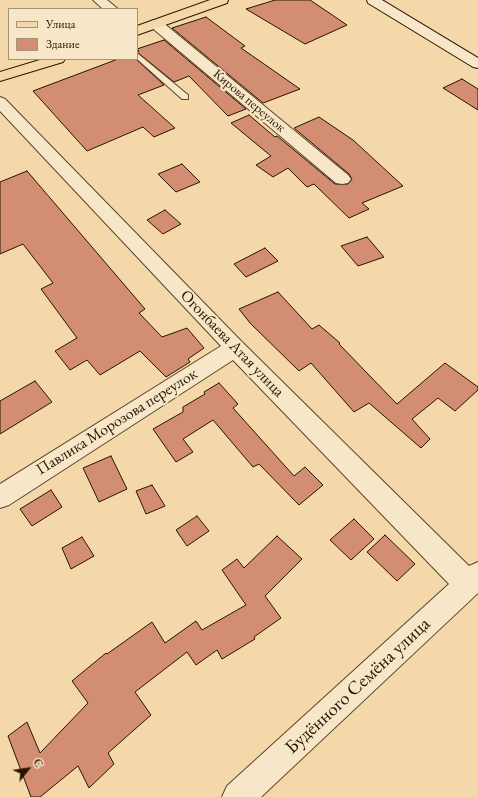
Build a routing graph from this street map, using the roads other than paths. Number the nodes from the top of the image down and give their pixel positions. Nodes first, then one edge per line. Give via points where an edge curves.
1 (99, 0) edge
2 (192, 0) edge
3 (222, 0) edge
4 (373, 0) edge
5 (110, 8) edge
6 (138, 20) edge
7 (156, 24) junction
8 (138, 31) edge
9 (138, 55) edge
10 (18, 60) edge
11 (55, 60) edge
12 (478, 64) edge
13 (0, 65) edge
14 (0, 77) edge
15 (185, 97) dead end
16 (0, 102) edge
17 (342, 179) dead end
18 (235, 348) junction
19 (0, 497) edge
20 (473, 579) edge
21 (238, 797) edge

1 - 5 street
2 - 6 main road
3 - 7 main road
4 - 12 street
7 - 8 main road
7 - 17 street, Кирова переулок
9 - 15 lane
10 - 13 main road
11 - 14 main road
16 - 18 street, Огонбаева Атая улица
18 - 19 street, Павлика Морозова переулок
18 - 20 street, Огонбаева Атая улица
20 - 21 street, Будённого Семёна улица

